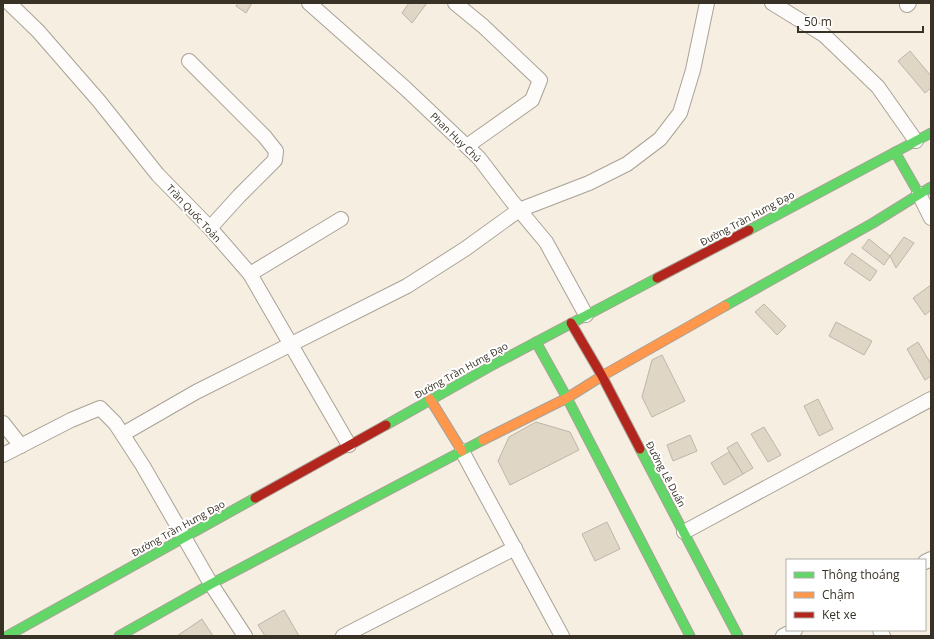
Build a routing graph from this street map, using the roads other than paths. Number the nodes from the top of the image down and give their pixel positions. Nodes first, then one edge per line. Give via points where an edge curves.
1 (9, 3) edge
2 (309, 3) edge
3 (455, 3) edge
4 (707, 3) edge
5 (772, 3) edge
6 (189, 60) dead end
7 (931, 133) edge
8 (916, 141) junction
9 (467, 146) junction
10 (895, 152) junction
11 (925, 191) edge
12 (519, 210) junction
13 (931, 218) edge
14 (341, 219) dead end
15 (210, 228) junction
16 (250, 274) junction
17 (586, 315) junction
18 (571, 323) junction
19 (536, 342) junction
20 (291, 344) junction
21 (602, 376) junction
22 (567, 398) junction
23 (430, 399) junction
24 (931, 399) edge
25 (3, 423) edge
26 (123, 434) junction
27 (349, 445) junction
28 (21, 446) junction
29 (462, 451) junction
30 (3, 455) edge
31 (684, 532) junction
32 (183, 538) junction
33 (515, 548) junction
34 (211, 584) junction
35 (792, 631) edge
36 (559, 635) edge
37 (7, 636) edge
38 (119, 636) edge
39 (245, 636) edge
40 (343, 636) edge
41 (690, 636) edge
42 (738, 636) edge
43 (783, 636) edge

1 - 15 street, Trần Quốc Toản via 38,31 94,95 158,175
2 - 9 street, Phan Huy Chú
3 - 9 street via 540,80 532,100
4 - 12 street via 693,70 680,113 660,139 627,164 589,183
5 - 8 street via 824,35 878,87
6 - 15 street via 276,151 274,160
7 - 8 main road, Đường Trần Hưng Đạo
8 - 10 main road, Đường Trần Hưng Đạo
9 - 12 street, Phan Huy Chú
10 - 11 main road
10 - 17 main road, Đường Trần Hưng Đạo
11 - 13 street
11 - 21 main road
12 - 17 street, Phan Huy Chú via 546,242
12 - 20 street via 407,286
14 - 16 street
15 - 16 street, Trần Quốc Toản
16 - 20 street, Trần Quốc Toản
17 - 18 main road, Đường Trần Hưng Đạo
18 - 19 main road, Đường Trần Hưng Đạo
18 - 21 main road, Đường Lê Duẩn
19 - 22 main road
19 - 23 main road, Đường Trần Hưng Đạo
20 - 26 street via 196,392
20 - 27 street, Trần Quốc Toản
21 - 22 main road
21 - 31 main road, Đường Lê Duẩn
22 - 29 main road
22 - 41 main road
23 - 27 main road, Đường Trần Hưng Đạo
23 - 29 main road
24 - 31 street
25 - 28 street
26 - 28 street via 100,408
26 - 32 street
27 - 32 main road, Đường Trần Hưng Đạo
28 - 30 street
29 - 33 street
29 - 34 main road
31 - 42 main road, Đường Lê Duẩn
32 - 34 street
32 - 37 main road, Đường Trần Hưng Đạo
33 - 36 street
33 - 40 street
34 - 38 main road
34 - 39 street
35 - 43 street

